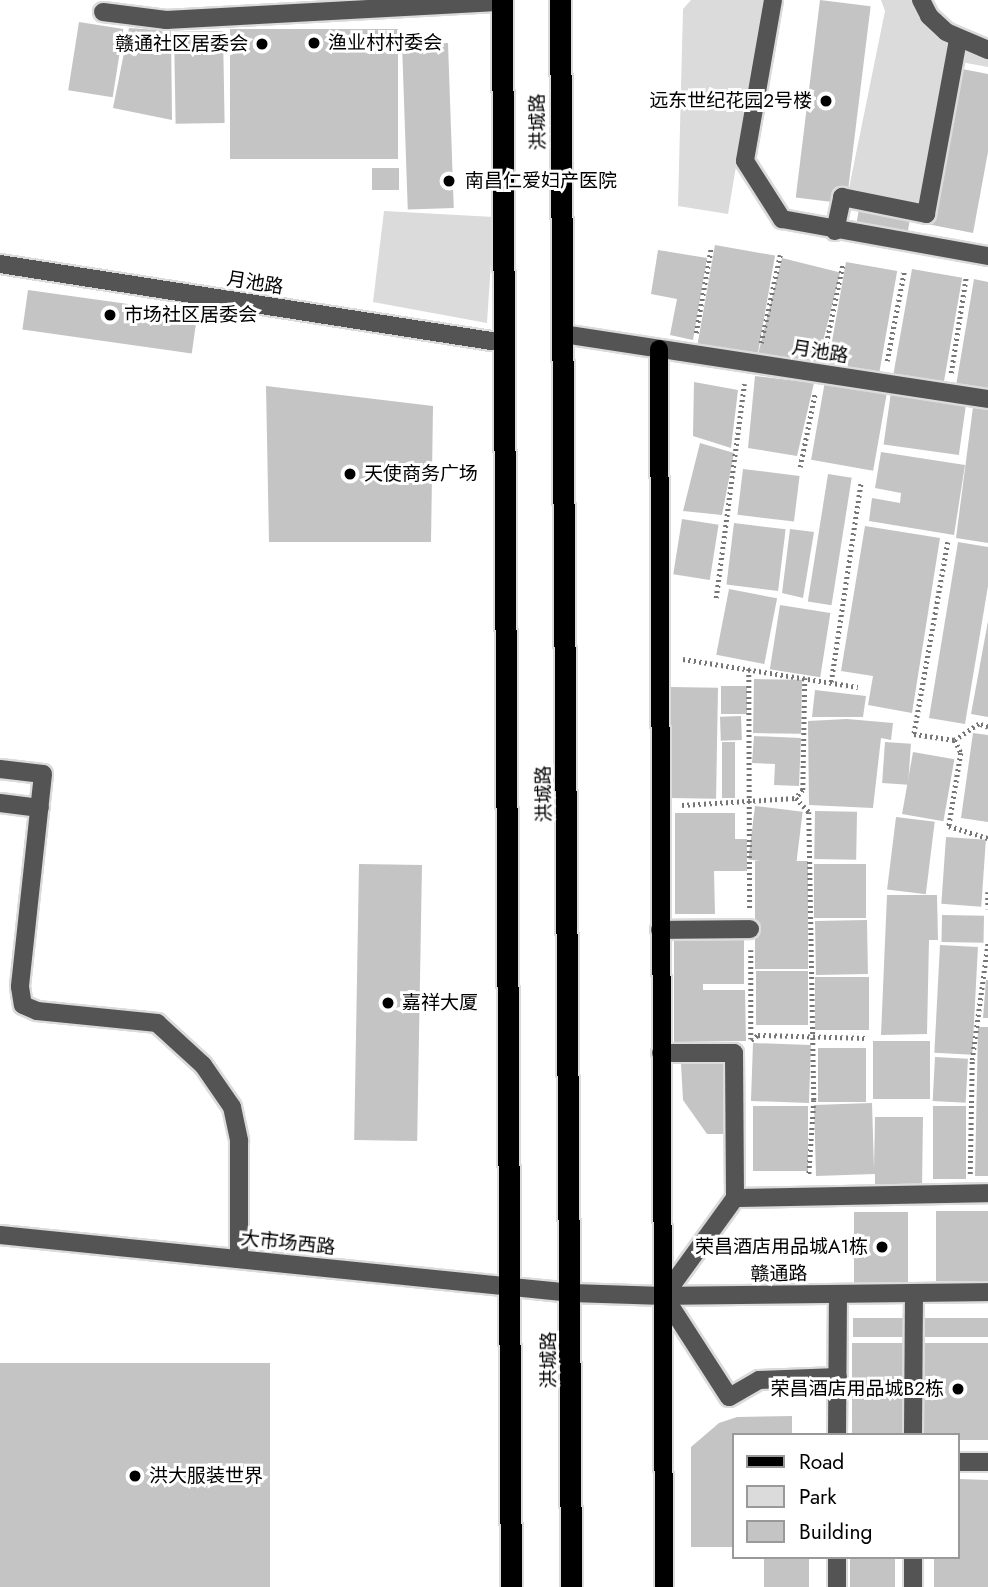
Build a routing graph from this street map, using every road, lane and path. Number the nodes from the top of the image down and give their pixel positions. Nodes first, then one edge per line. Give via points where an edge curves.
1 (559, 0) edge
2 (773, 0) edge
3 (921, 0) edge
4 (502, 1) edge
5 (103, 12) dead end
6 (958, 39) junction
7 (988, 50) edge
8 (835, 231) junction
9 (711, 248) dead end
10 (780, 255) dead end
11 (988, 256) edge
12 (0, 264) edge
13 (904, 272) dead end
14 (966, 277) dead end
15 (563, 334) junction
16 (504, 343) junction
17 (659, 349) junction
18 (689, 354) junction
19 (752, 363) junction
20 (883, 383) junction
21 (947, 393) junction
22 (988, 399) edge
23 (861, 481) dead end
24 (948, 542) dead end
25 (716, 598) dead end
26 (659, 655) junction
27 (749, 669) junction
28 (805, 678) junction
29 (831, 682) junction
30 (858, 687) dead end
31 (988, 727) edge
32 (955, 740) junction
33 (0, 769) edge
34 (796, 799) junction
35 (749, 801) junction
36 (0, 803) edge
37 (660, 805) junction
38 (40, 808) junction
39 (988, 838) edge
40 (988, 892) edge
41 (988, 909) edge
42 (750, 929) junction
43 (660, 930) junction
44 (988, 942) edge
45 (813, 1037) junction
46 (867, 1038) dead end
47 (751, 1040) junction
48 (734, 1052) junction
49 (661, 1053) junction
50 (988, 1193) edge
51 (970, 1194) junction
52 (798, 1197) junction
53 (735, 1198) junction
54 (0, 1235) edge
55 (239, 1259) junction
56 (507, 1286) junction
57 (988, 1292) edge
58 (572, 1293) junction
59 (914, 1293) junction
60 (838, 1294) junction
61 (664, 1296) junction
62 (838, 1377) junction
63 (837, 1433) edge
64 (914, 1433) edge
65 (960, 1462) edge
66 (988, 1462) edge
67 (837, 1559) edge
68 (913, 1559) edge
69 (511, 1587) edge
70 (571, 1587) edge
71 (663, 1587) edge
72 (836, 1587) edge
73 (913, 1587) edge

1 - 15 highway, 洪城路
2 - 8 street via 745,161 782,219
3 - 6 street via 929,16
4 - 5 street via 166,20
4 - 16 highway, 洪城路
6 - 7 street
6 - 8 street via 926,214 842,197
8 - 11 street
9 - 18 path
10 - 19 path
12 - 16 street, 月池路
13 - 20 path
14 - 21 path
15 - 17 street, 月池路
15 - 58 highway, 洪城路
16 - 56 highway, 洪城路
17 - 18 street, 月池路
17 - 26 main road
18 - 19 street, 月池路
19 - 20 street, 月池路
19 - 25 path
20 - 21 street, 月池路
21 - 22 street, 月池路
23 - 29 path
24 - 32 path via 914,734
26 - 27 path
26 - 37 main road
27 - 28 path
27 - 35 path
28 - 29 path
28 - 34 path via 803,790
29 - 30 path
31 - 32 path via 979,724
32 - 39 path via 961,753 949,826
33 - 38 street via 43,774
34 - 35 path
34 - 45 path via 809,812
35 - 37 path
35 - 42 path
36 - 38 street
37 - 43 main road
38 - 55 street via 20,986 23,1004 37,1011 157,1023 185,1044 222,1087 239,1141
40 - 41 path
42 - 43 street
42 - 47 path
43 - 49 main road
44 - 51 path via 972,1060
45 - 46 path
45 - 47 path via 758,1035
45 - 52 path via 811,1174
47 - 48 path
48 - 49 street
48 - 53 street
49 - 61 main road
50 - 51 street
51 - 52 street
52 - 53 street
53 - 61 street
54 - 55 street, 大市场西路
55 - 56 street, 大市场西路
56 - 58 street, 大市场西路
56 - 69 highway, 洪城路
57 - 59 street, 赣通路
58 - 61 street, 赣通路
58 - 70 highway, 洪城路
59 - 60 street, 赣通路
59 - 64 street
60 - 61 street, 赣通路
60 - 62 street
61 - 62 street via 729,1397 759,1380
61 - 71 main road
62 - 63 street
65 - 66 street
67 - 72 street
68 - 73 street

